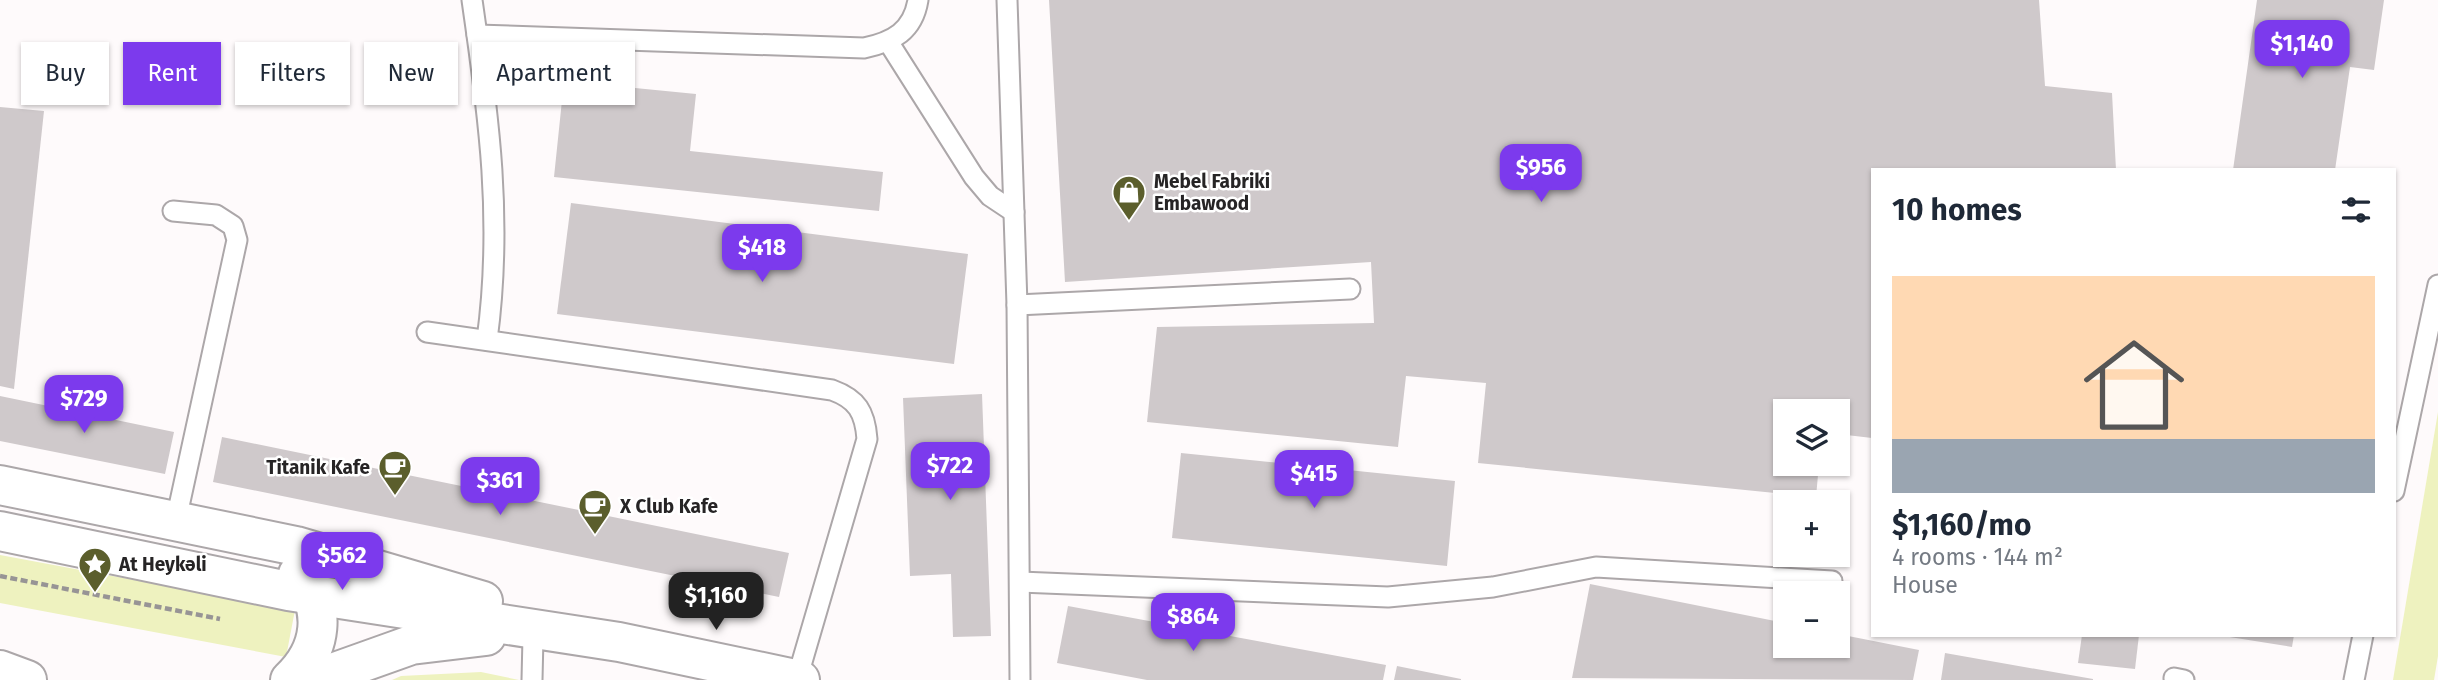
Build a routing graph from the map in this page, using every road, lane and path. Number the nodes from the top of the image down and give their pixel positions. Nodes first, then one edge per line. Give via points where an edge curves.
1 (472, 0) edge
2 (918, 0) edge
3 (1007, 0) edge
4 (477, 36) junction
5 (889, 43) junction
6 (173, 211) dead end
7 (1014, 212) junction
8 (2438, 285) edge
9 (1350, 289) dead end
10 (1017, 305) junction
11 (427, 332) dead end
12 (487, 340) junction
13 (2396, 482) edge
14 (0, 485) edge
15 (176, 520) junction
16 (0, 531) edge
17 (241, 533) junction
18 (0, 576) edge
19 (1832, 581) dead end
20 (1020, 582) junction
21 (311, 594) junction
22 (225, 620) dead end
23 (533, 637) junction
24 (2363, 637) edge
25 (620, 642) junction
26 (0, 670) edge
27 (27, 680) edge
28 (290, 680) edge
29 (313, 680) edge
30 (532, 680) edge
31 (798, 680) edge
32 (1020, 680) edge
33 (2354, 680) edge

1 - 4 lane
2 - 5 lane via 911,24
3 - 7 lane
4 - 5 lane via 864,48
4 - 12 lane via 489,119 496,234
5 - 7 lane via 974,177 990,196
6 - 15 lane via 216,215 233,226 237,240
7 - 10 lane
8 - 13 lane
9 - 10 lane
10 - 20 lane
11 - 12 lane
12 - 31 lane via 832,390 860,407 867,439
14 - 15 main road
15 - 17 main road
16 - 21 main road
17 - 21 main road via 288,564
17 - 25 main road via 368,565
18 - 22 path
19 - 20 lane via 1596,567 1493,587 1388,597
20 - 32 lane
21 - 25 main road
21 - 28 main road via 319,623 317,638 307,662
23 - 25 main road
23 - 29 main road via 469,636 411,645
23 - 30 lane
24 - 33 lane
25 - 31 main road
26 - 27 main road

